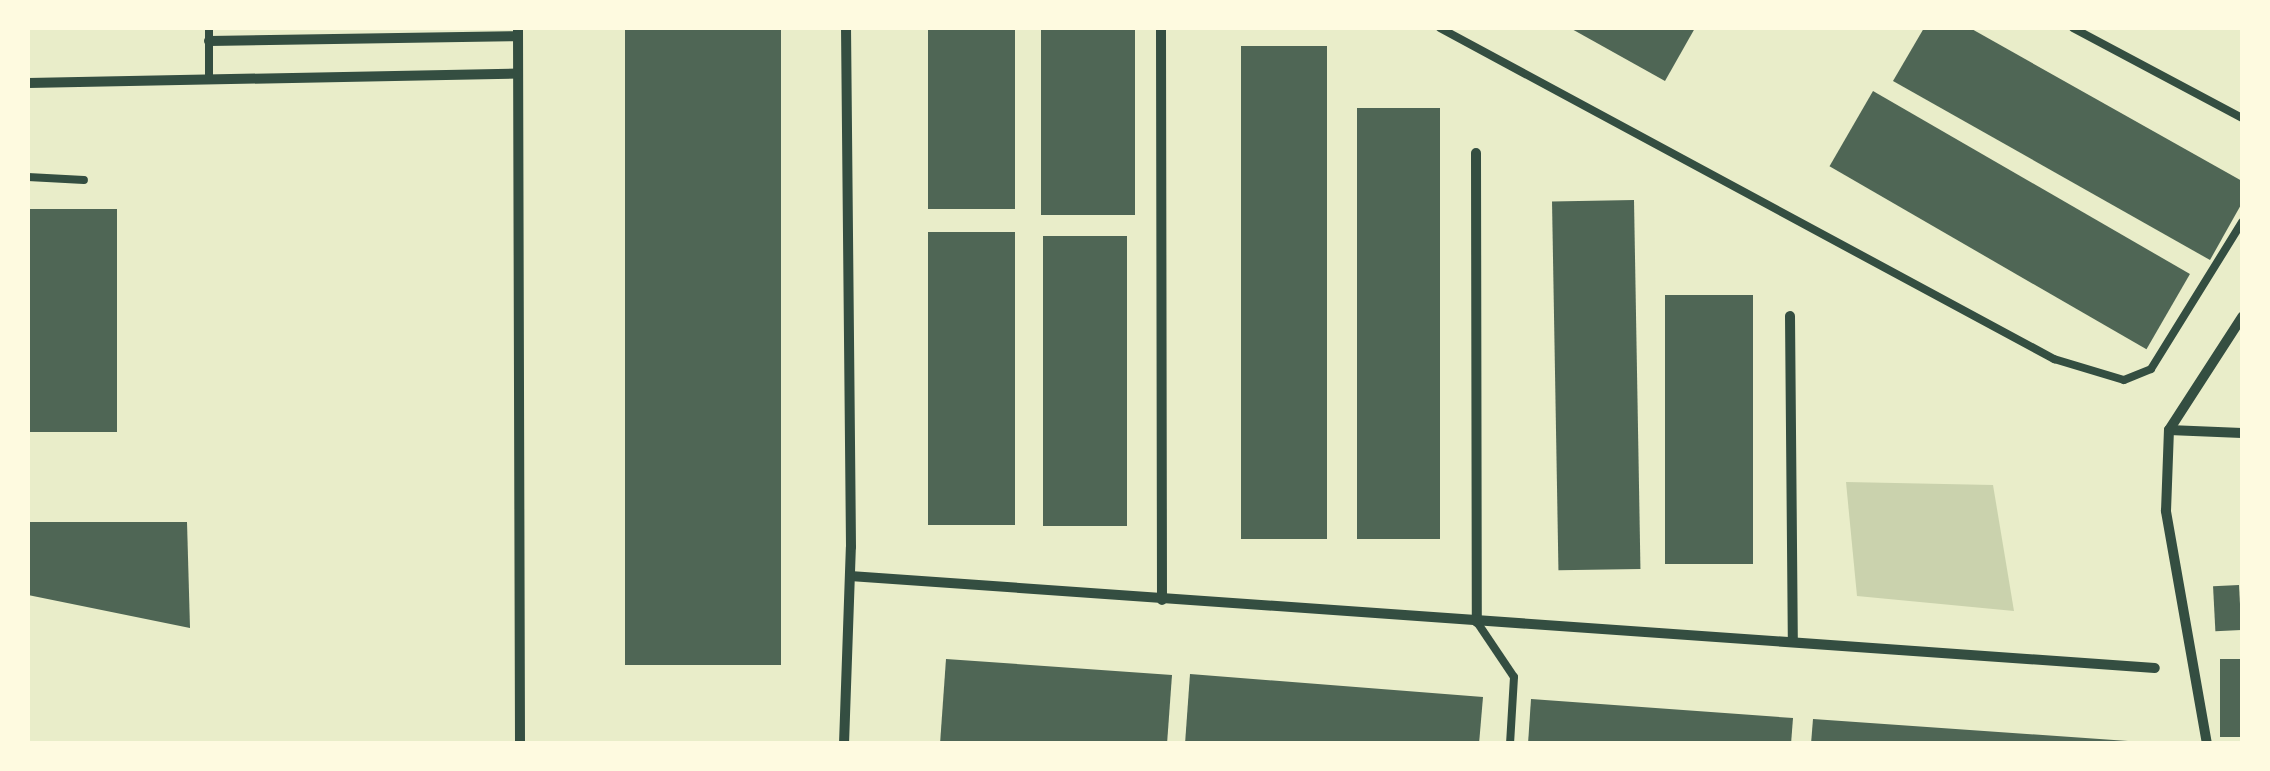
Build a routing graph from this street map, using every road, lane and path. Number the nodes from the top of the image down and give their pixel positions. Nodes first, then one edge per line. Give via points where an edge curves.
1 (209, 28) edge
2 (846, 28) edge
3 (1161, 28) edge
4 (1440, 28) edge
5 (2072, 28) edge
6 (518, 32) edge
7 (209, 41) junction
8 (518, 74) junction
9 (209, 80) junction
10 (28, 84) edge
11 (2242, 118) edge
12 (1476, 153) dead end
13 (28, 177) edge
14 (84, 180) dead end
15 (2242, 222) edge
16 (1790, 316) dead end
17 (2242, 317) edge
18 (2169, 430) junction
19 (2242, 433) edge
20 (850, 576) junction
21 (1162, 600) junction
22 (1477, 622) junction
23 (1792, 641) junction
24 (2155, 668) dead end
25 (520, 744) edge
26 (844, 744) edge
27 (1510, 744) edge
28 (2207, 744) edge

1 - 7 lane
2 - 20 street
3 - 21 street
4 - 15 lane via 2054,359 2124,380 2150,370
5 - 11 lane
6 - 7 street
6 - 8 street
7 - 9 lane
8 - 9 street
8 - 25 street
9 - 10 street
12 - 22 street
13 - 14 lane
16 - 23 street
17 - 18 street
18 - 19 street
18 - 28 street via 2166,510
20 - 21 street
20 - 26 street
21 - 22 street
22 - 23 street
22 - 27 lane via 1514,677
23 - 24 street

